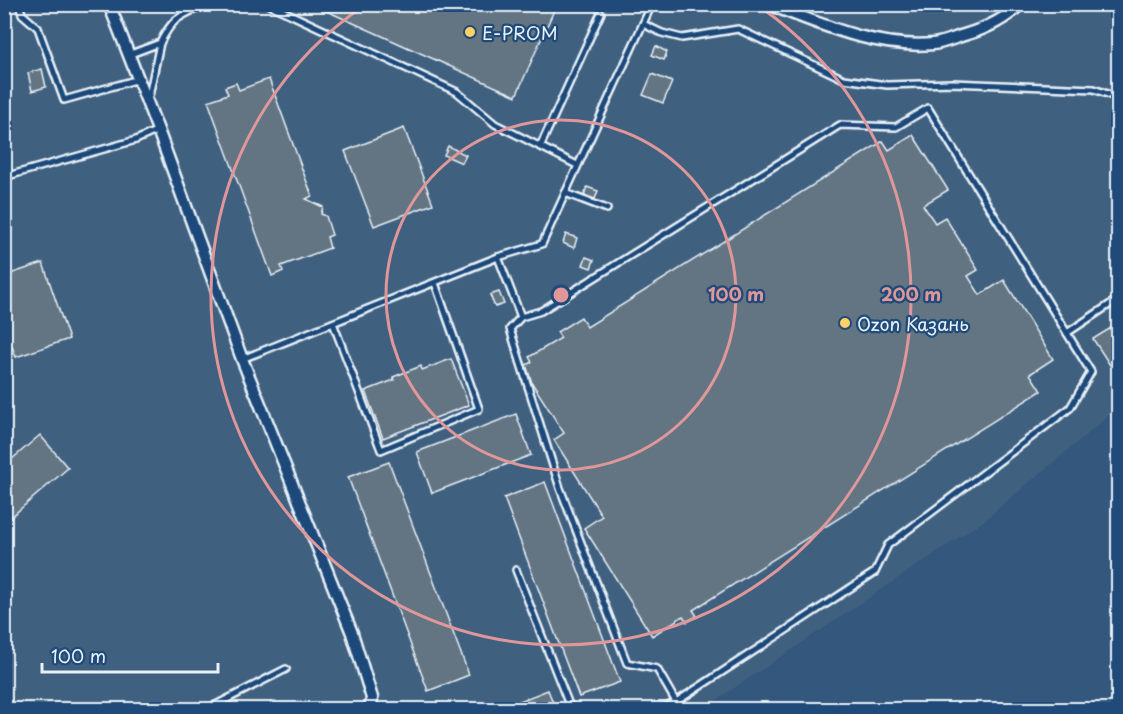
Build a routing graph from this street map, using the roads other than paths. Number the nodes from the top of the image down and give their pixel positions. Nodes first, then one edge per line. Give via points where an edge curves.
1 (19, 4) edge
2 (110, 4) edge
3 (206, 4) edge
4 (268, 4) edge
5 (652, 4) edge
6 (768, 4) edge
7 (1020, 4) edge
8 (602, 13) dead end
9 (643, 24) junction
10 (160, 43) junction
11 (128, 55) junction
12 (139, 79) junction
13 (1119, 98) edge
14 (148, 103) junction
15 (158, 130) junction
16 (540, 147) junction
17 (577, 165) junction
18 (4, 177) edge
19 (565, 193) junction
20 (607, 209) dead end
21 (498, 257) junction
22 (435, 283) junction
23 (1119, 299) edge
24 (521, 317) junction
25 (333, 323) junction
26 (1067, 333) junction
27 (242, 359) junction
28 (516, 570) dead end
29 (286, 669) dead end
30 (676, 702) junction
31 (206, 710) edge
32 (370, 710) edge
33 (571, 710) edge
34 (661, 710) edge

1 - 12 lane via 22,14 38,28 64,100
2 - 11 street
3 - 10 lane via 174,20
4 - 16 lane via 457,92 495,124
5 - 9 lane
6 - 7 street via 842,32 895,44 934,44 978,31 1009,15
8 - 16 lane
9 - 13 lane via 682,38 738,29 844,79 887,85 1094,88
9 - 17 lane
10 - 11 lane
10 - 14 lane
11 - 12 street
12 - 14 street
14 - 15 street
15 - 18 lane via 136,140
15 - 27 street
16 - 17 lane
17 - 19 lane
19 - 20 lane
19 - 21 lane via 542,244
21 - 22 lane
21 - 24 lane
22 - 25 lane
22 - 25 lane via 479,409 381,450
23 - 26 lane
24 - 26 lane via 541,311 840,125 896,127 928,108
24 - 30 lane via 510,329 560,489 627,663 657,669
25 - 27 lane
26 - 30 lane via 1091,372 1070,408 888,545 875,572
27 - 32 street via 352,633 372,698
28 - 33 lane
29 - 31 lane
30 - 34 lane

